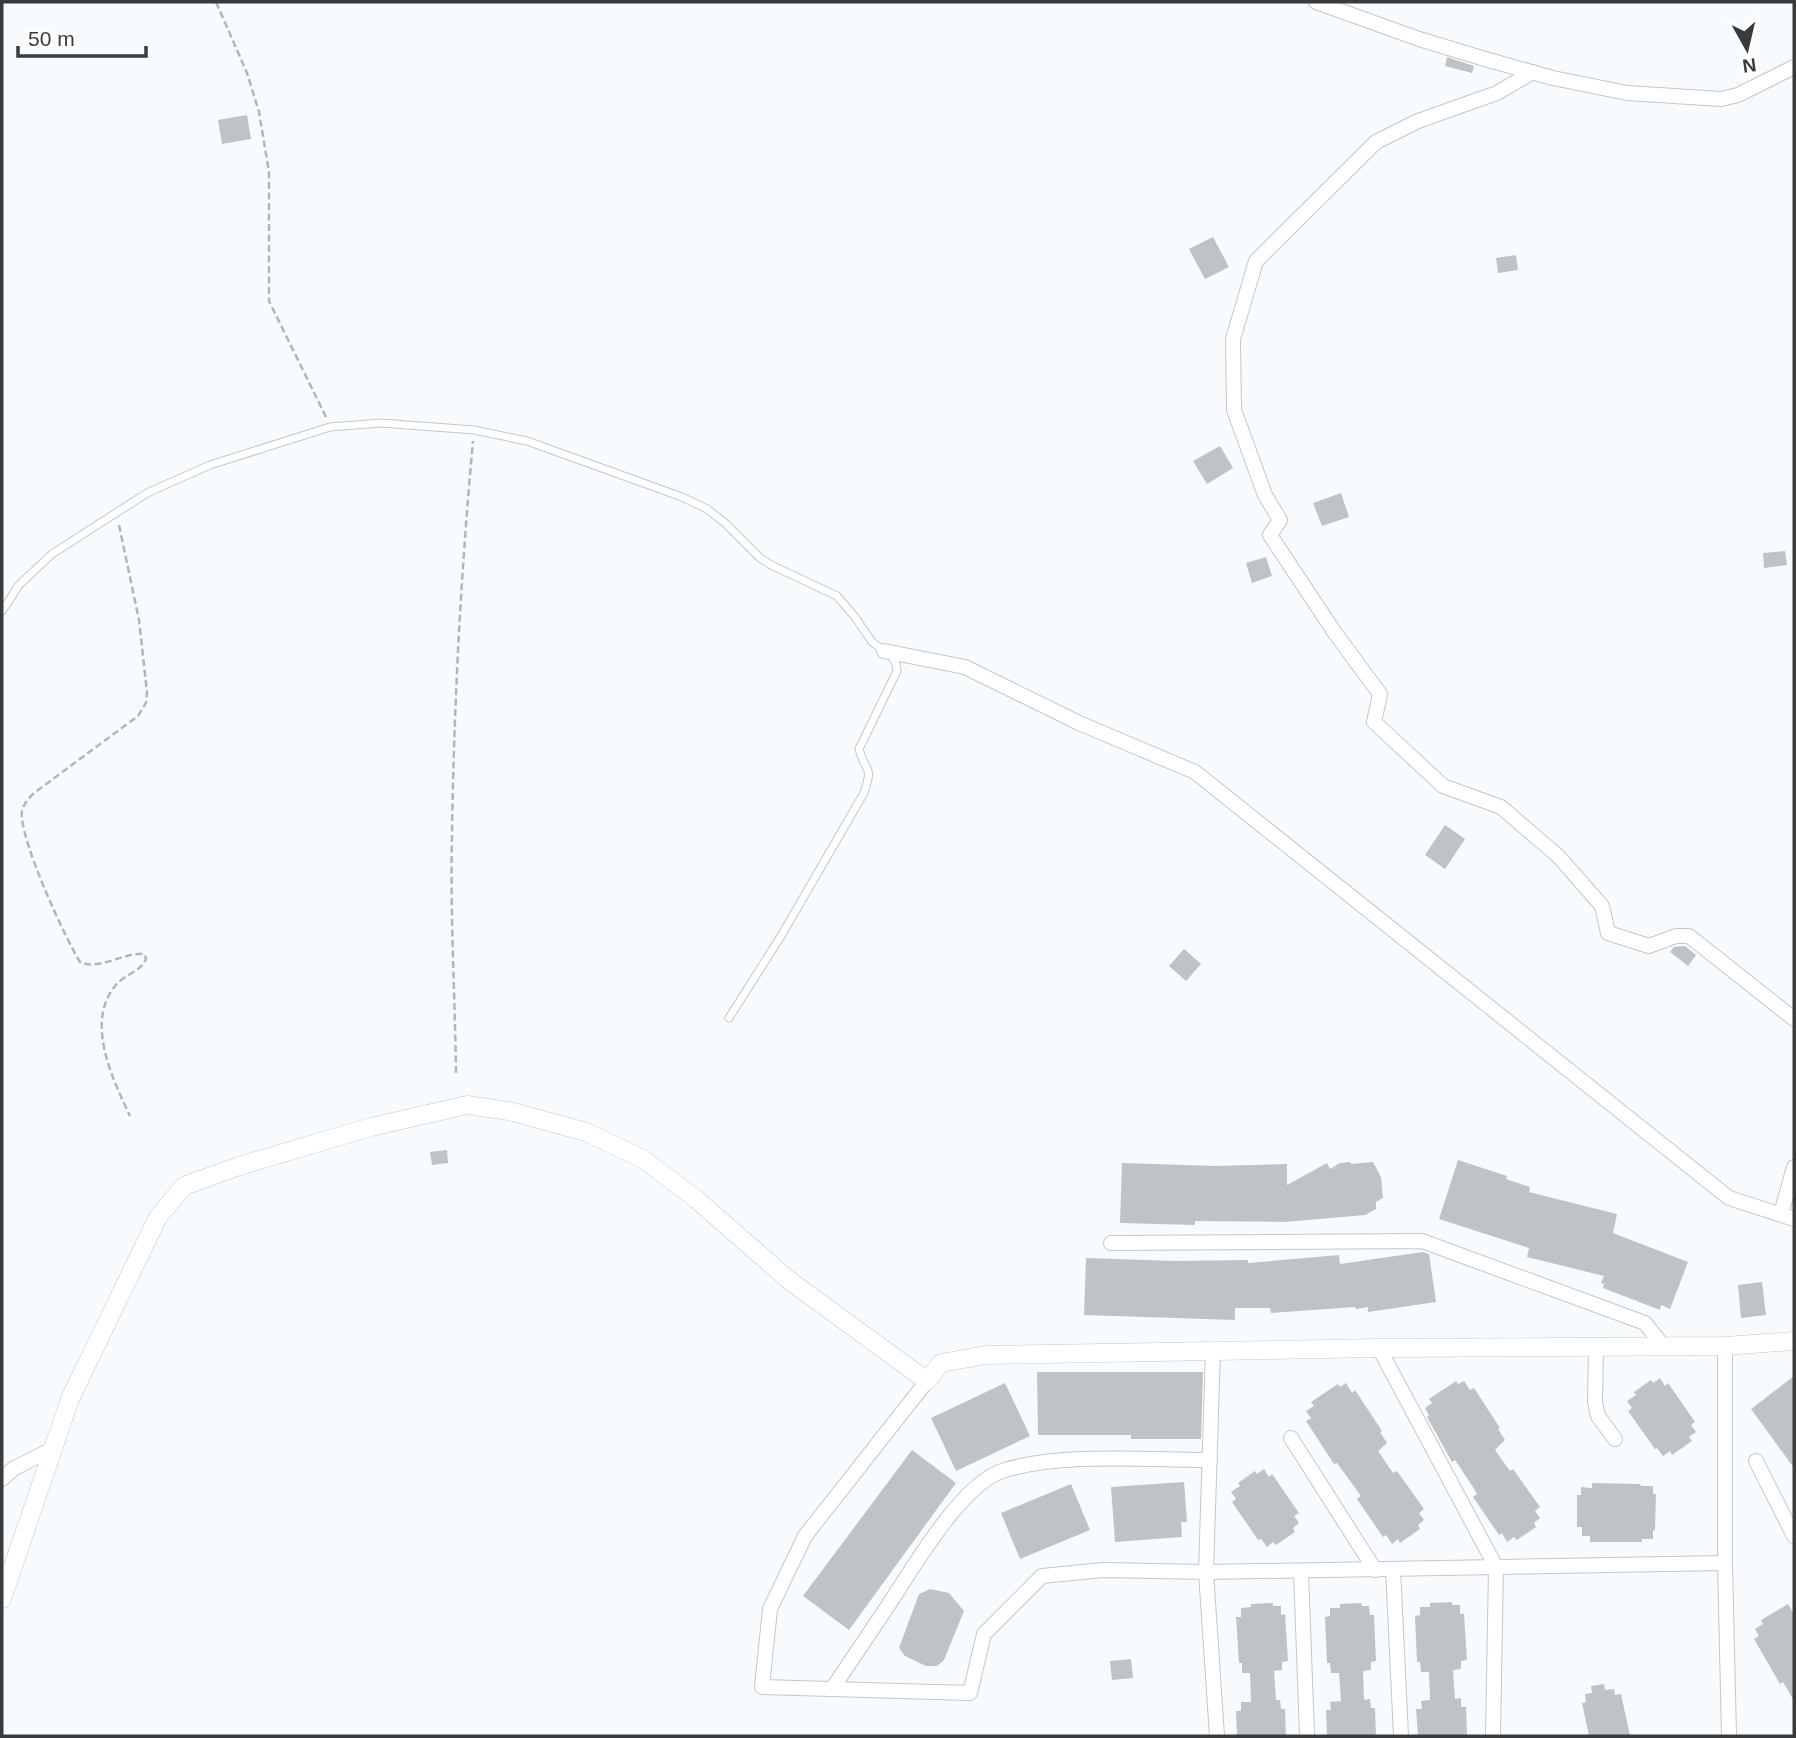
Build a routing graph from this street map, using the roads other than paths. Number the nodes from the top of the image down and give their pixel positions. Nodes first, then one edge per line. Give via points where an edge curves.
1 (1316, 2) edge
2 (1794, 67) edge
3 (1532, 72) junction
4 (2, 611) edge
5 (884, 651) junction
6 (729, 1018) dead end
7 (1794, 1020) edge
8 (1794, 1167) edge
9 (1787, 1217) edge
10 (1111, 1243) dead end
11 (1794, 1341) edge
12 (1596, 1346) junction
13 (1663, 1346) junction
14 (1726, 1346) junction
15 (1379, 1348) junction
16 (1213, 1350) junction
17 (927, 1381) junction
18 (1291, 1438) dead end
19 (1615, 1439) dead end
20 (54, 1448) junction
21 (1210, 1460) junction
22 (1756, 1461) dead end
23 (2, 1479) edge
24 (1794, 1536) edge
25 (1725, 1563) junction
26 (1496, 1567) junction
27 (1393, 1569) junction
28 (1375, 1570) junction
29 (1301, 1571) junction
30 (1206, 1572) junction
31 (2, 1599) edge
32 (832, 1689) junction
33 (1217, 1736) edge
34 (1307, 1736) edge
35 (1401, 1736) edge
36 (1493, 1736) edge
37 (1729, 1736) edge

1 - 3 street
2 - 3 street via 1721,99 1628,93
3 - 7 street via 1497,93 1418,121 1376,142 1256,261 1233,339 1234,411 1265,495 1280,520 1270,535 1380,694 1374,722 1443,786 1501,807 1558,856 1602,906 1608,933 1649,946 1689,936
4 - 5 lane via 19,585 61,547 147,493 210,465 330,427 381,423 474,430 527,442 682,497 725,523 760,558 837,596
5 - 6 lane via 897,664 897,671 859,749 868,766 864,793
5 - 9 street via 965,667 1079,723 1195,772 1730,1198
8 - 9 street
10 - 13 street via 1422,1241 1645,1324
11 - 14 street
12 - 13 street
12 - 15 street
12 - 19 street via 1595,1402 1598,1416
13 - 14 street
14 - 25 street
15 - 16 street
15 - 26 street
16 - 17 street via 986,1355 941,1363
16 - 21 street
17 - 20 street via 790,1281 643,1159 586,1132 467,1105 371,1127 184,1186 159,1217 70,1399
17 - 32 street via 804,1536 770,1609 762,1687
18 - 28 street
20 - 23 street
20 - 31 street
21 - 30 street
21 - 32 street via 1081,1459 999,1472 979,1485 940,1528
22 - 24 street
25 - 26 street
25 - 37 street
26 - 27 street
26 - 36 street
27 - 28 street
27 - 35 street
28 - 29 street
29 - 30 street
29 - 34 street
30 - 32 street via 1103,1570 1042,1576 984,1634 970,1693
30 - 33 street

